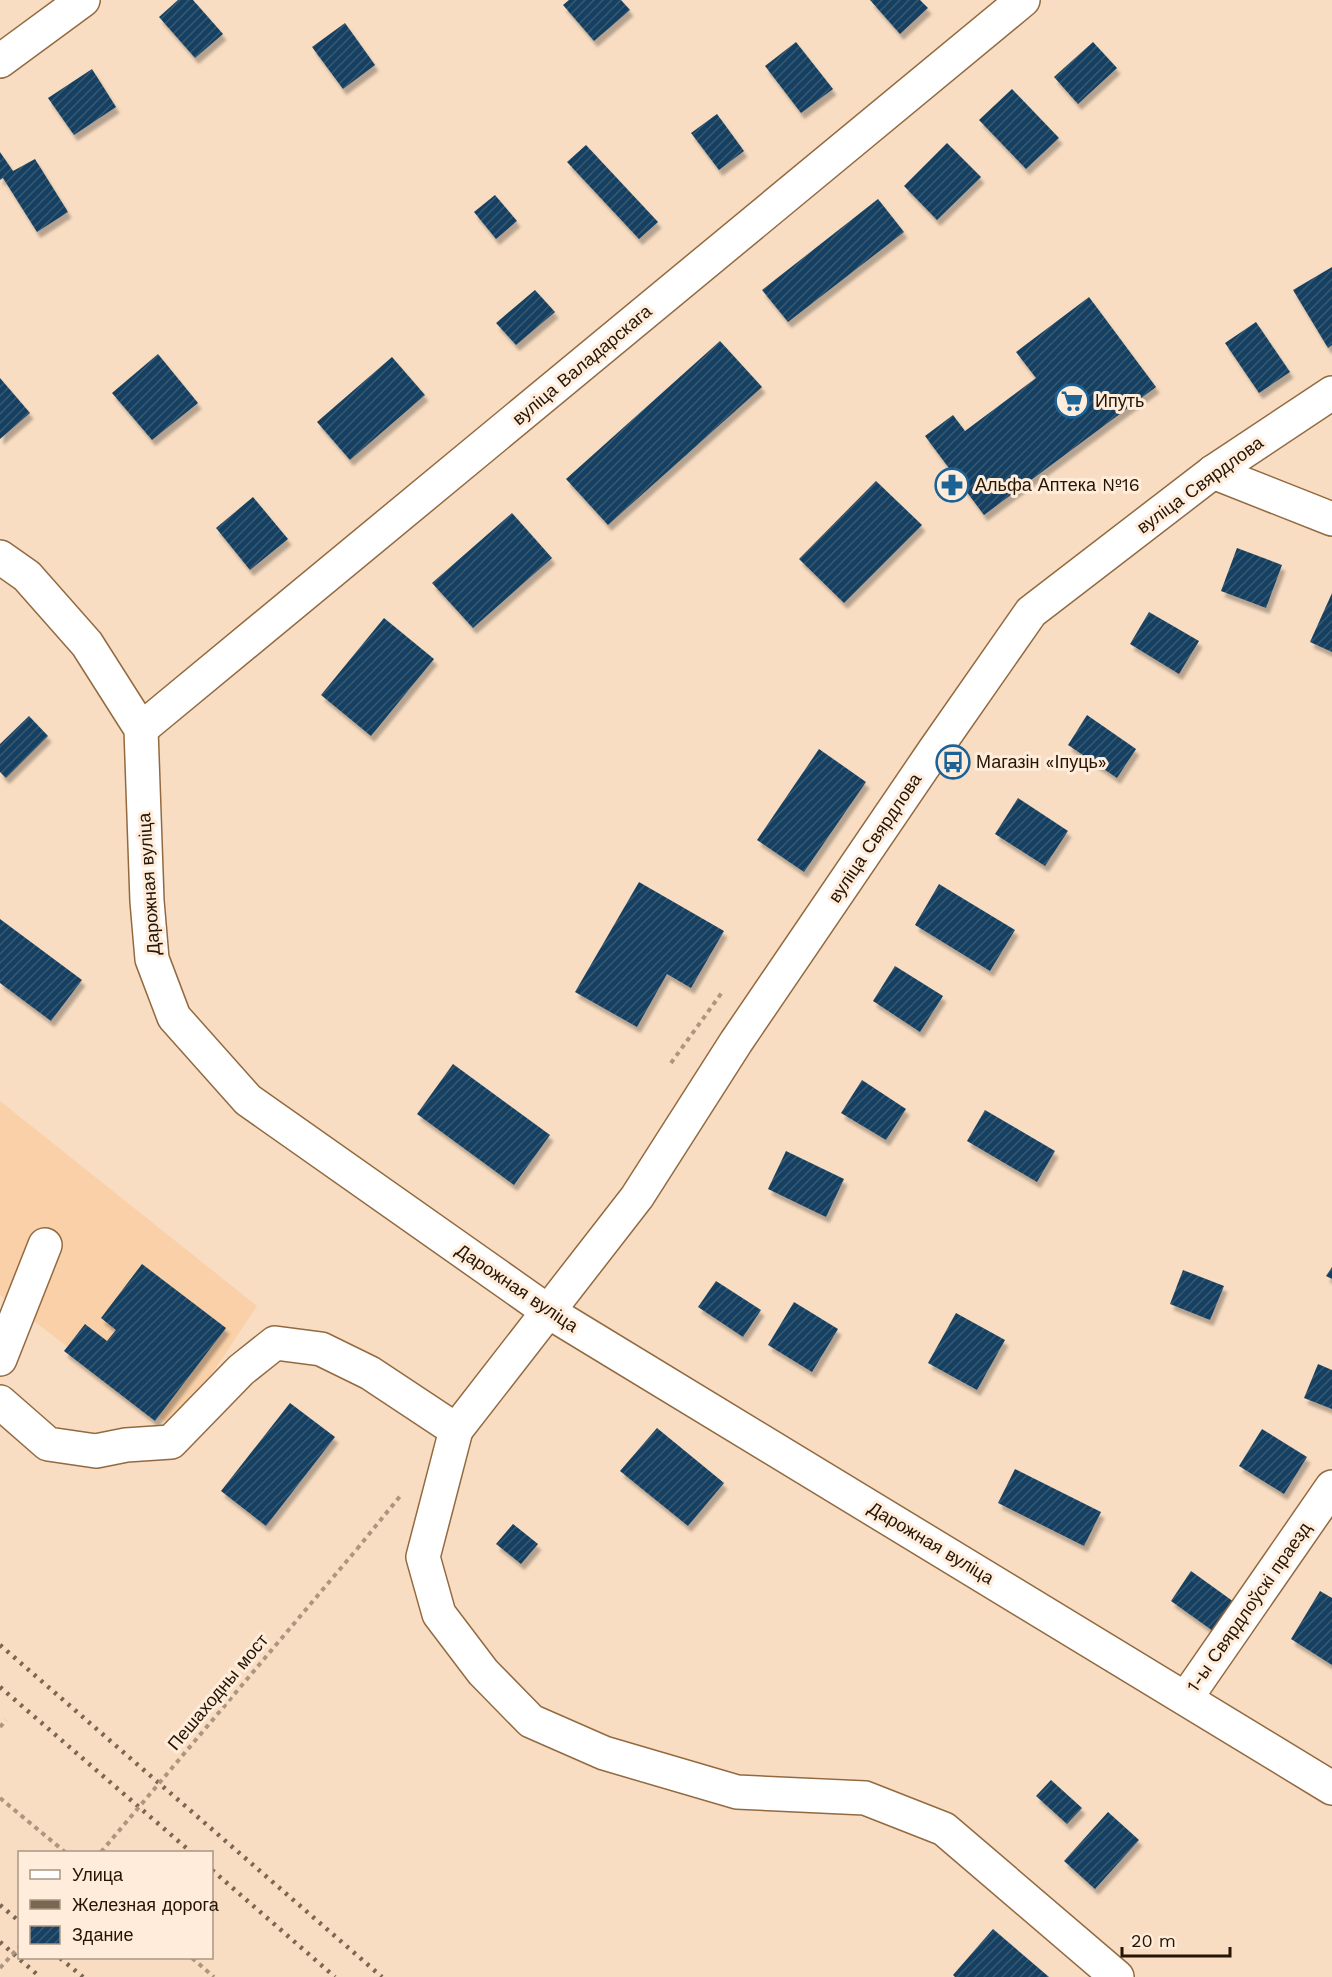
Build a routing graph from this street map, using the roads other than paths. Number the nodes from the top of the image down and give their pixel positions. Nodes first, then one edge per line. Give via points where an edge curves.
1 (83, 0) edge
2 (1023, 0) edge
3 (0, 61) edge
4 (1332, 393) edge
5 (1213, 472) junction
6 (1332, 519) edge
7 (0, 557) edge
8 (141, 729) junction
9 (45, 1245) dead end
10 (549, 1312) junction
11 (0, 1359) edge
12 (0, 1402) edge
13 (456, 1430) junction
14 (1332, 1487) edge
15 (1186, 1698) junction
16 (1332, 1788) edge
17 (1117, 1977) edge

1 - 3 street
2 - 8 street, вуліца Валадарскага
4 - 5 street, вуліца Свярдлова
5 - 6 street
5 - 10 street, вуліца Свярдлова via 1031,612 736,1042 637,1197
7 - 8 street via 27,576 87,644
8 - 10 street, Дарожная вуліца via 152,959 174,1017 248,1100
9 - 11 street
10 - 13 street, вуліца Свярдлова
10 - 15 street, Дарожная вуліца
12 - 13 street via 48,1444 96,1450 171,1442 241,1370 275,1343 321,1349 370,1373
13 - 17 street via 423,1557 439,1614 483,1672 531,1721 604,1753 737,1792 865,1798 944,1829
14 - 15 street, 1-ы Свярдлоўскі праезд
15 - 16 street, Дарожная вуліца

